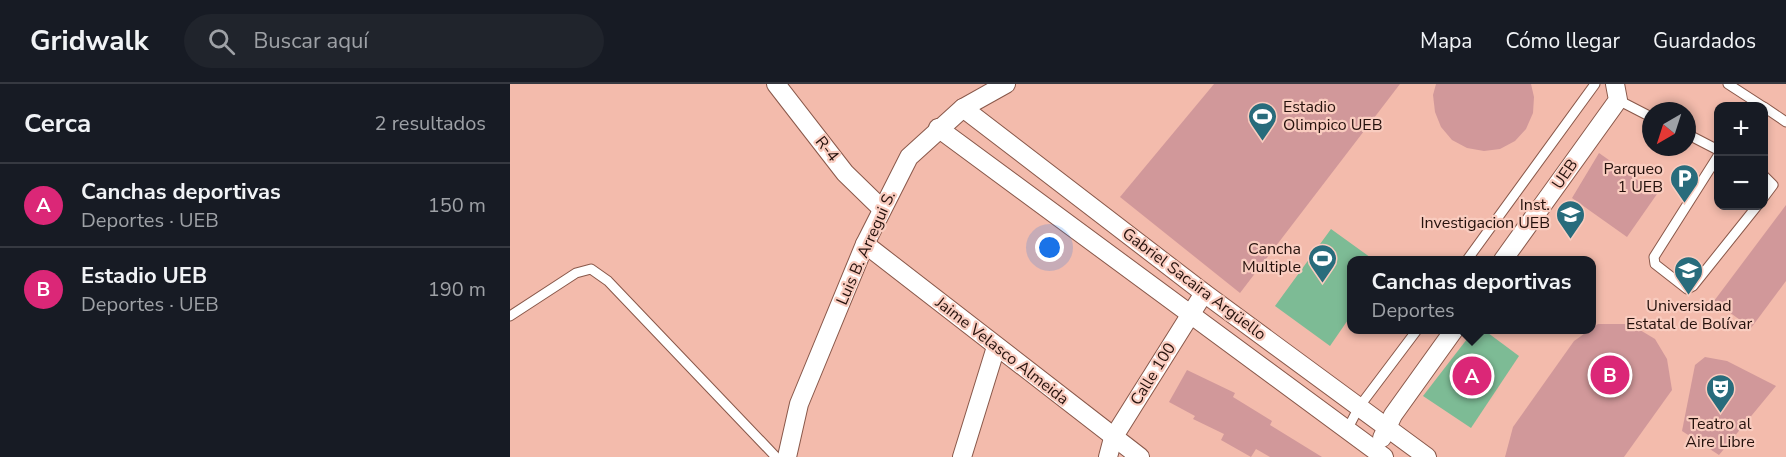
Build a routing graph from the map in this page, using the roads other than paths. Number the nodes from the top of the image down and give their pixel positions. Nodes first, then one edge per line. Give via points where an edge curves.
1 (776, 84) edge
2 (1006, 84) edge
3 (1595, 84) edge
4 (1728, 84) edge
5 (1616, 92) edge
6 (1755, 102) edge
7 (963, 108) junction
8 (1768, 110) edge
9 (1642, 111) edge
10 (1786, 122) edge
11 (938, 128) junction
12 (1696, 138) edge
13 (1714, 148) edge
14 (1714, 164) edge
15 (1768, 180) edge
16 (1768, 192) edge
17 (882, 209) junction
18 (1754, 210) edge
19 (865, 244) junction
20 (1471, 256) edge
21 (1506, 256) edge
22 (1204, 293) junction
23 (510, 316) edge
24 (1189, 316) junction
25 (1414, 334) edge
26 (1451, 334) edge
27 (996, 347) junction
28 (1359, 407) junction
29 (1388, 428) junction
30 (1347, 430) junction
31 (1113, 438) junction
32 (1380, 454) edge
33 (776, 457) edge
34 (787, 457) edge
35 (962, 457) edge
36 (1108, 457) edge
37 (1140, 457) edge
38 (1427, 457) edge

1 - 17 street, R-4 via 845,173
2 - 7 street, Luis B. Arregui S.
3 - 20 lane
4 - 6 lane
5 - 9 lane
5 - 21 street, UEB
7 - 11 street, Luis B. Arregui S.
7 - 22 street, Gabriel Sacaira Argüello
8 - 10 lane
11 - 17 street, Luis B. Arregui S. via 909,157
11 - 24 street, Gabriel Sacaira Argüello
12 - 13 lane
14 - 18 lane via 1654,257 1655,264 1687,289 1693,286
15 - 16 lane via 1773,185
17 - 19 street, Luis B. Arregui S.
19 - 27 street, Jaime Velasco Almeida
19 - 34 street, Luis B. Arregui S. via 799,404
22 - 24 street, Calle 100
22 - 28 street, Gabriel Sacaira Argüello
23 - 33 lane via 576,273 591,269 608,281
24 - 30 street, Gabriel Sacaira Argüello
24 - 31 street, Calle 100
25 - 28 lane
26 - 29 street via 1393,415
27 - 31 street, Jaime Velasco Almeida
27 - 35 street
28 - 29 street, Gabriel Sacaira Argüello
28 - 30 lane
29 - 32 street
29 - 38 street, Gabriel Sacaira Argüello
30 - 32 street, Gabriel Sacaira Argüello
31 - 36 street, Calle 100
31 - 37 street, Jaime Velasco Almeida

